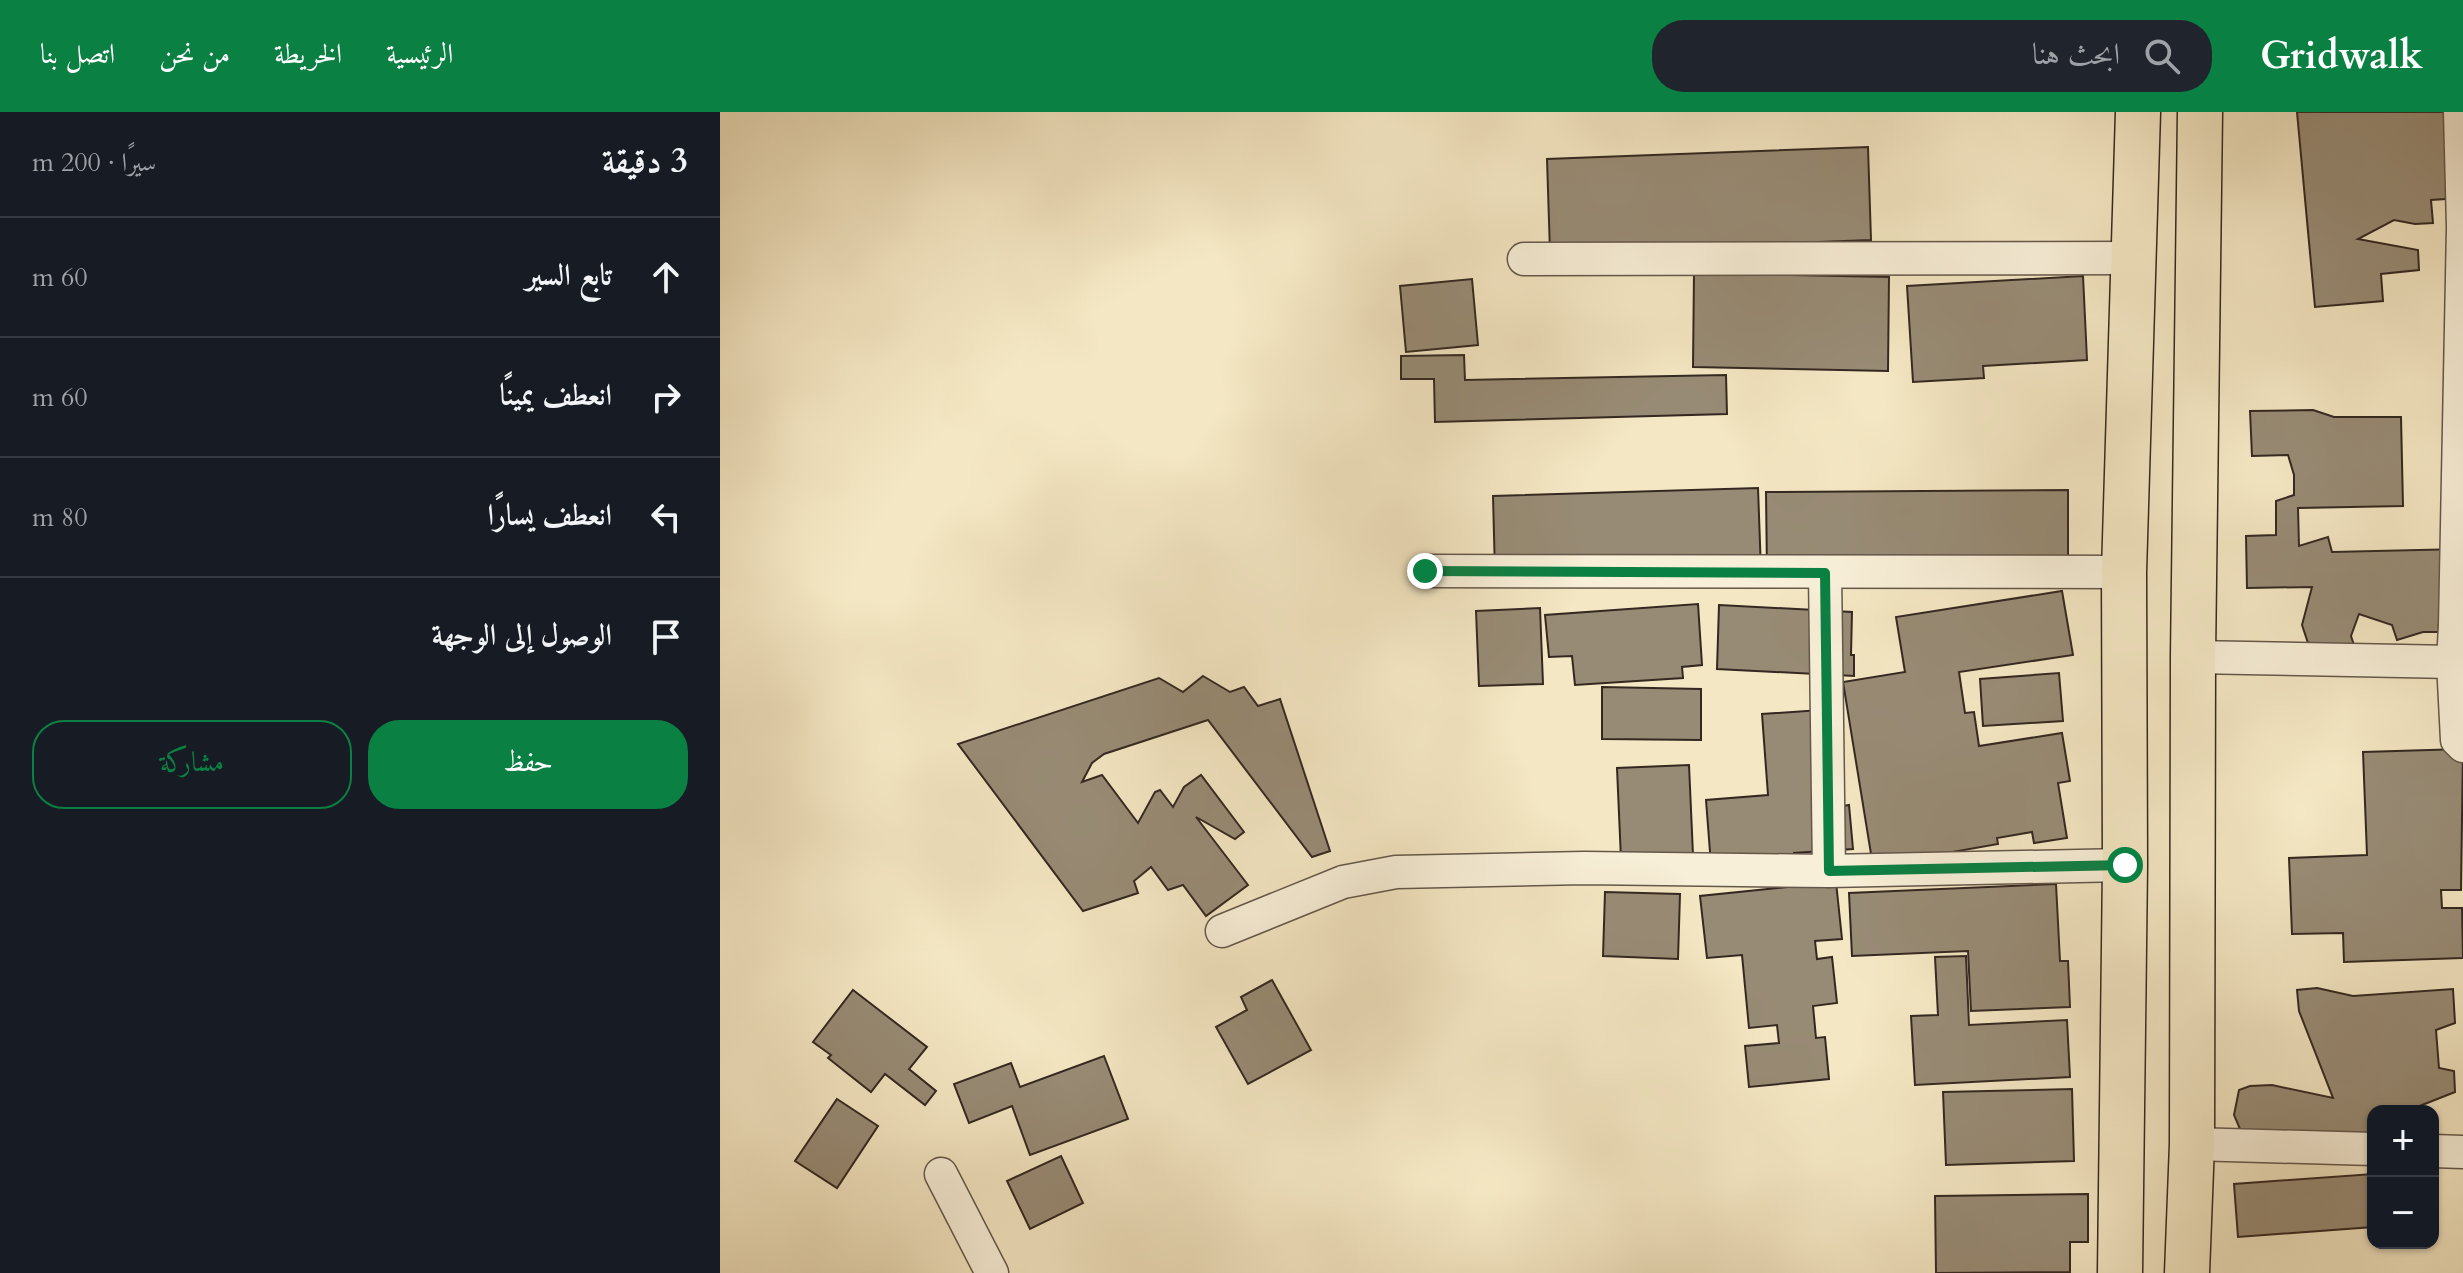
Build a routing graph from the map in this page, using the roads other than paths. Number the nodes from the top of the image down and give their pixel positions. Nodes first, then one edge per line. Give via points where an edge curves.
1 (2138, 112) edge
2 (2200, 112) edge
3 (2460, 112) edge
4 (2135, 258) junction
5 (1524, 259) dead end
6 (1425, 571) dead end
7 (2124, 572) junction
8 (1825, 573) junction
9 (2459, 626) edge
10 (2193, 657) junction
11 (2453, 662) junction
12 (2463, 746) edge
13 (2125, 865) junction
14 (1829, 871) junction
15 (1222, 931) dead end
16 (2192, 1144) junction
17 (2367, 1149) edge
18 (2439, 1151) edge
19 (2463, 1152) edge
20 (941, 1174) dead end
21 (992, 1273) edge
22 (2120, 1273) edge
23 (2187, 1273) edge

1 - 4 highway
2 - 10 highway
3 - 9 street
4 - 5 street
4 - 7 highway
6 - 8 street
7 - 8 street
7 - 13 highway
8 - 14 street
9 - 11 street
10 - 11 street
10 - 16 highway
11 - 12 street via 2457,740
13 - 14 street
13 - 22 highway
14 - 15 street via 1396,872 1343,882
16 - 17 street
16 - 23 highway
18 - 19 street
20 - 21 street

